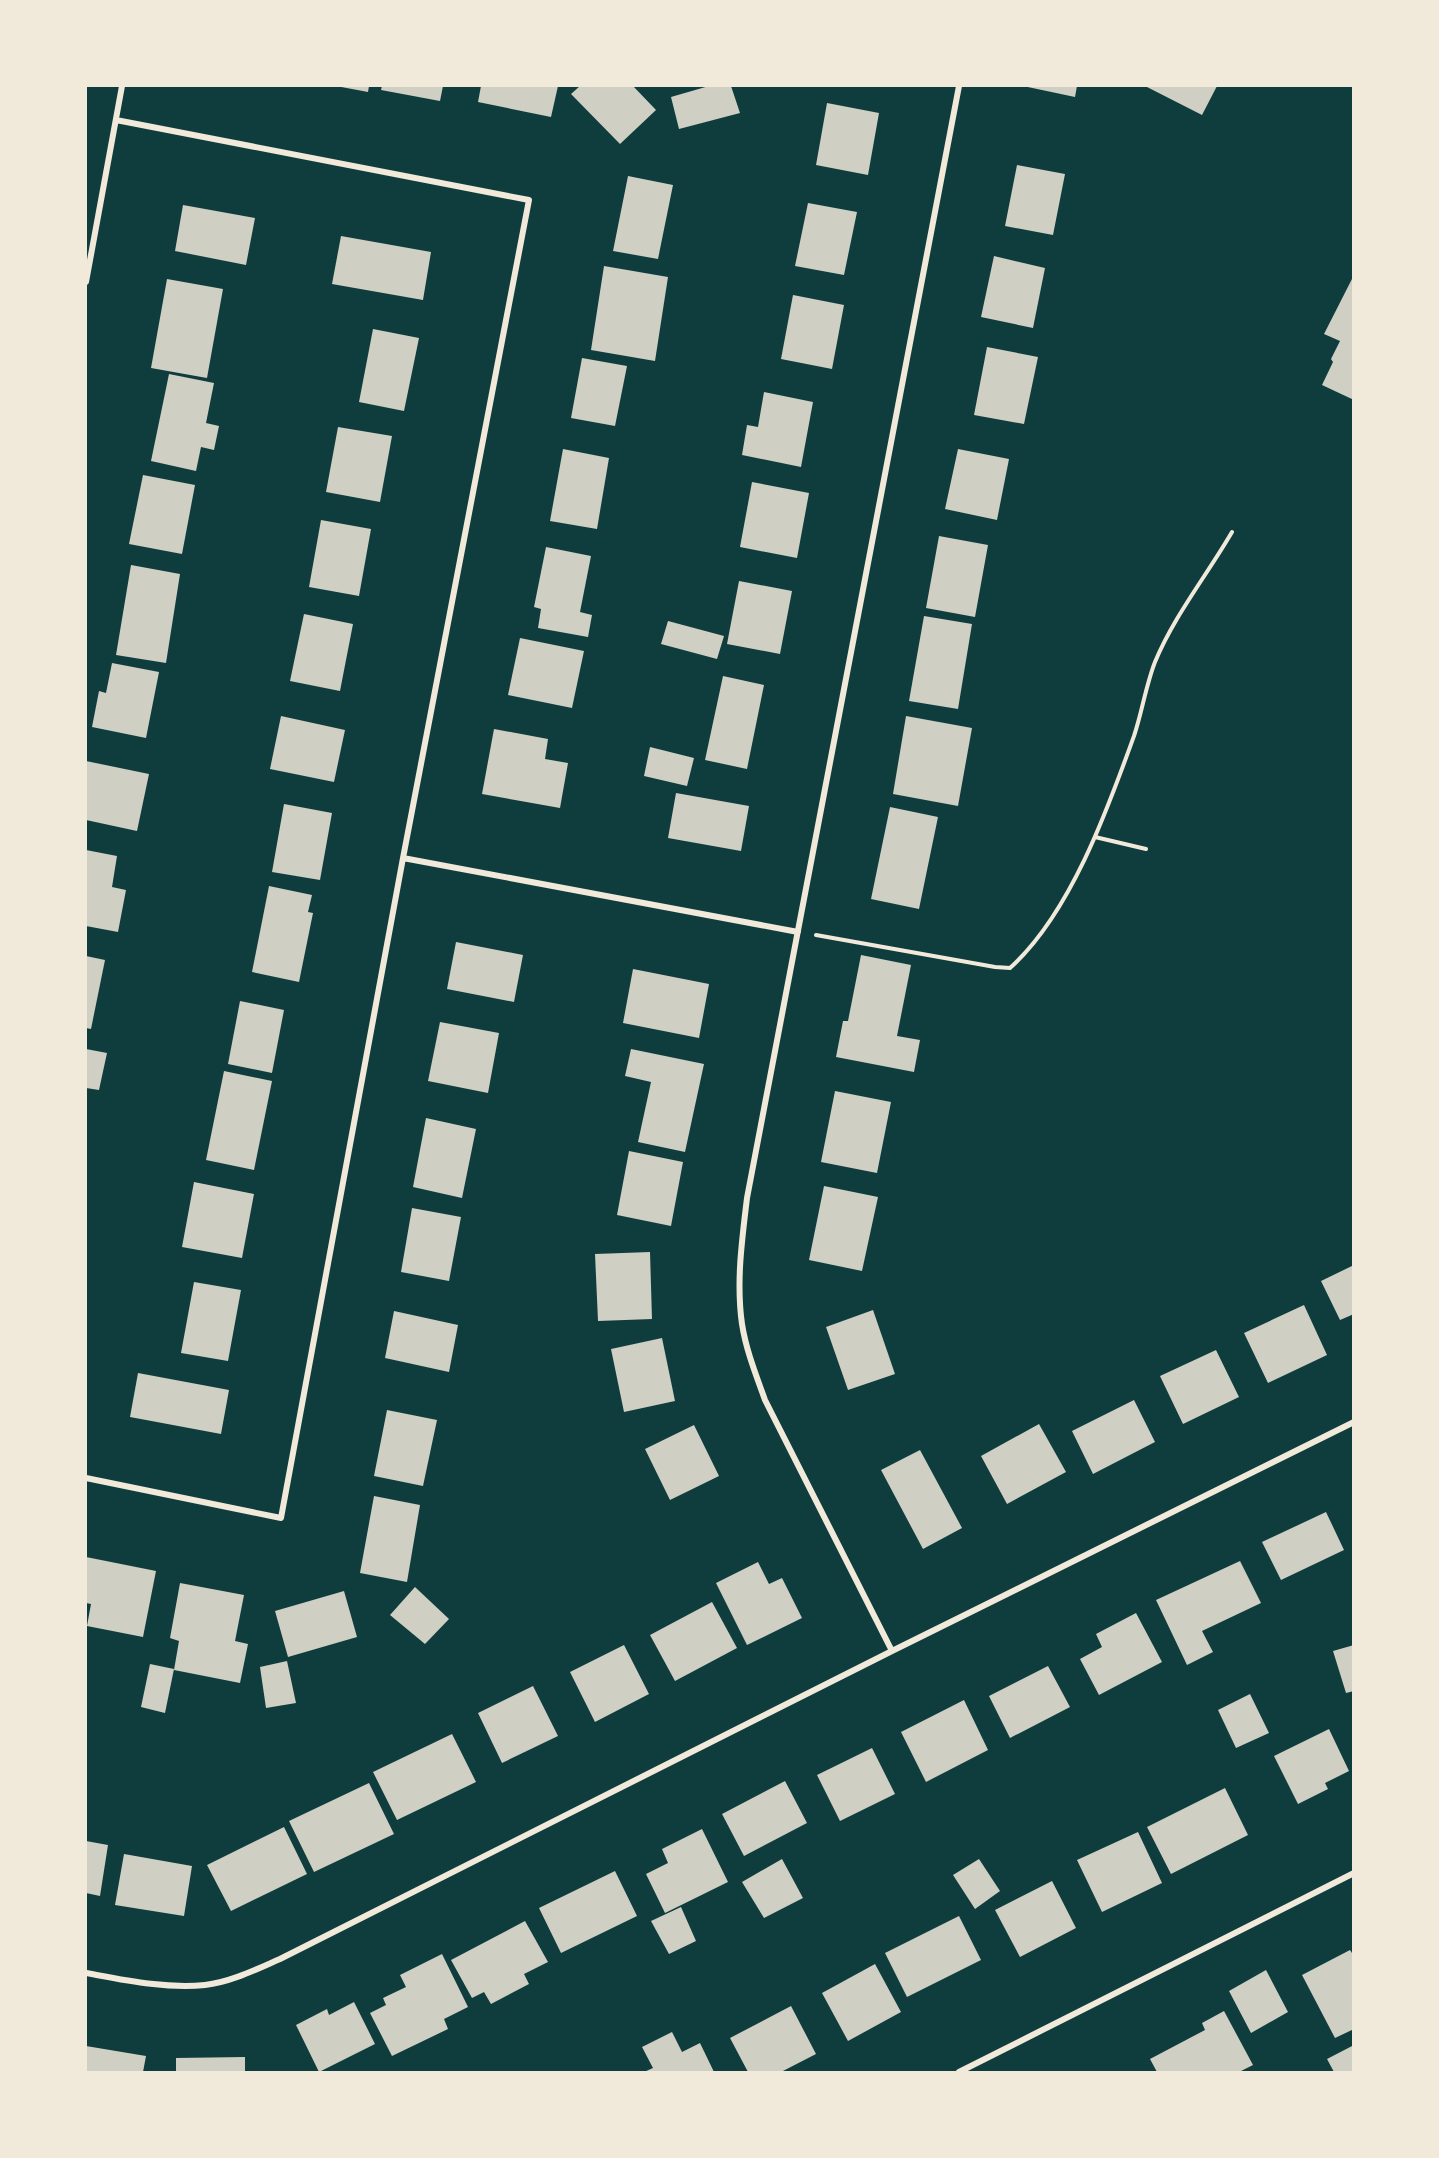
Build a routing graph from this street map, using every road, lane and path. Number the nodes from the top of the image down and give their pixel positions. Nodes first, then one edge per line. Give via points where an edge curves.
1 (122, 86) edge
2 (959, 86) edge
3 (116, 120) junction
4 (86, 282) edge
5 (1232, 532) dead end
6 (1095, 837) junction
7 (1146, 849) dead end
8 (404, 858) junction
9 (798, 932) junction
10 (1353, 1422) edge
11 (86, 1478) edge
12 (892, 1651) junction
13 (1353, 1873) edge
14 (86, 1973) edge
15 (958, 2073) edge

1 - 3 street
2 - 9 street
3 - 4 street
3 - 8 street via 529,200
5 - 6 path via 1163,644
6 - 7 path
6 - 9 path via 1045,928 1010,968
8 - 9 street
8 - 11 street via 281,1518
9 - 12 street via 747,1198 739,1282 742,1324 765,1400
10 - 12 street
12 - 14 street via 244,1974 207,1985 170,1985
13 - 15 street

